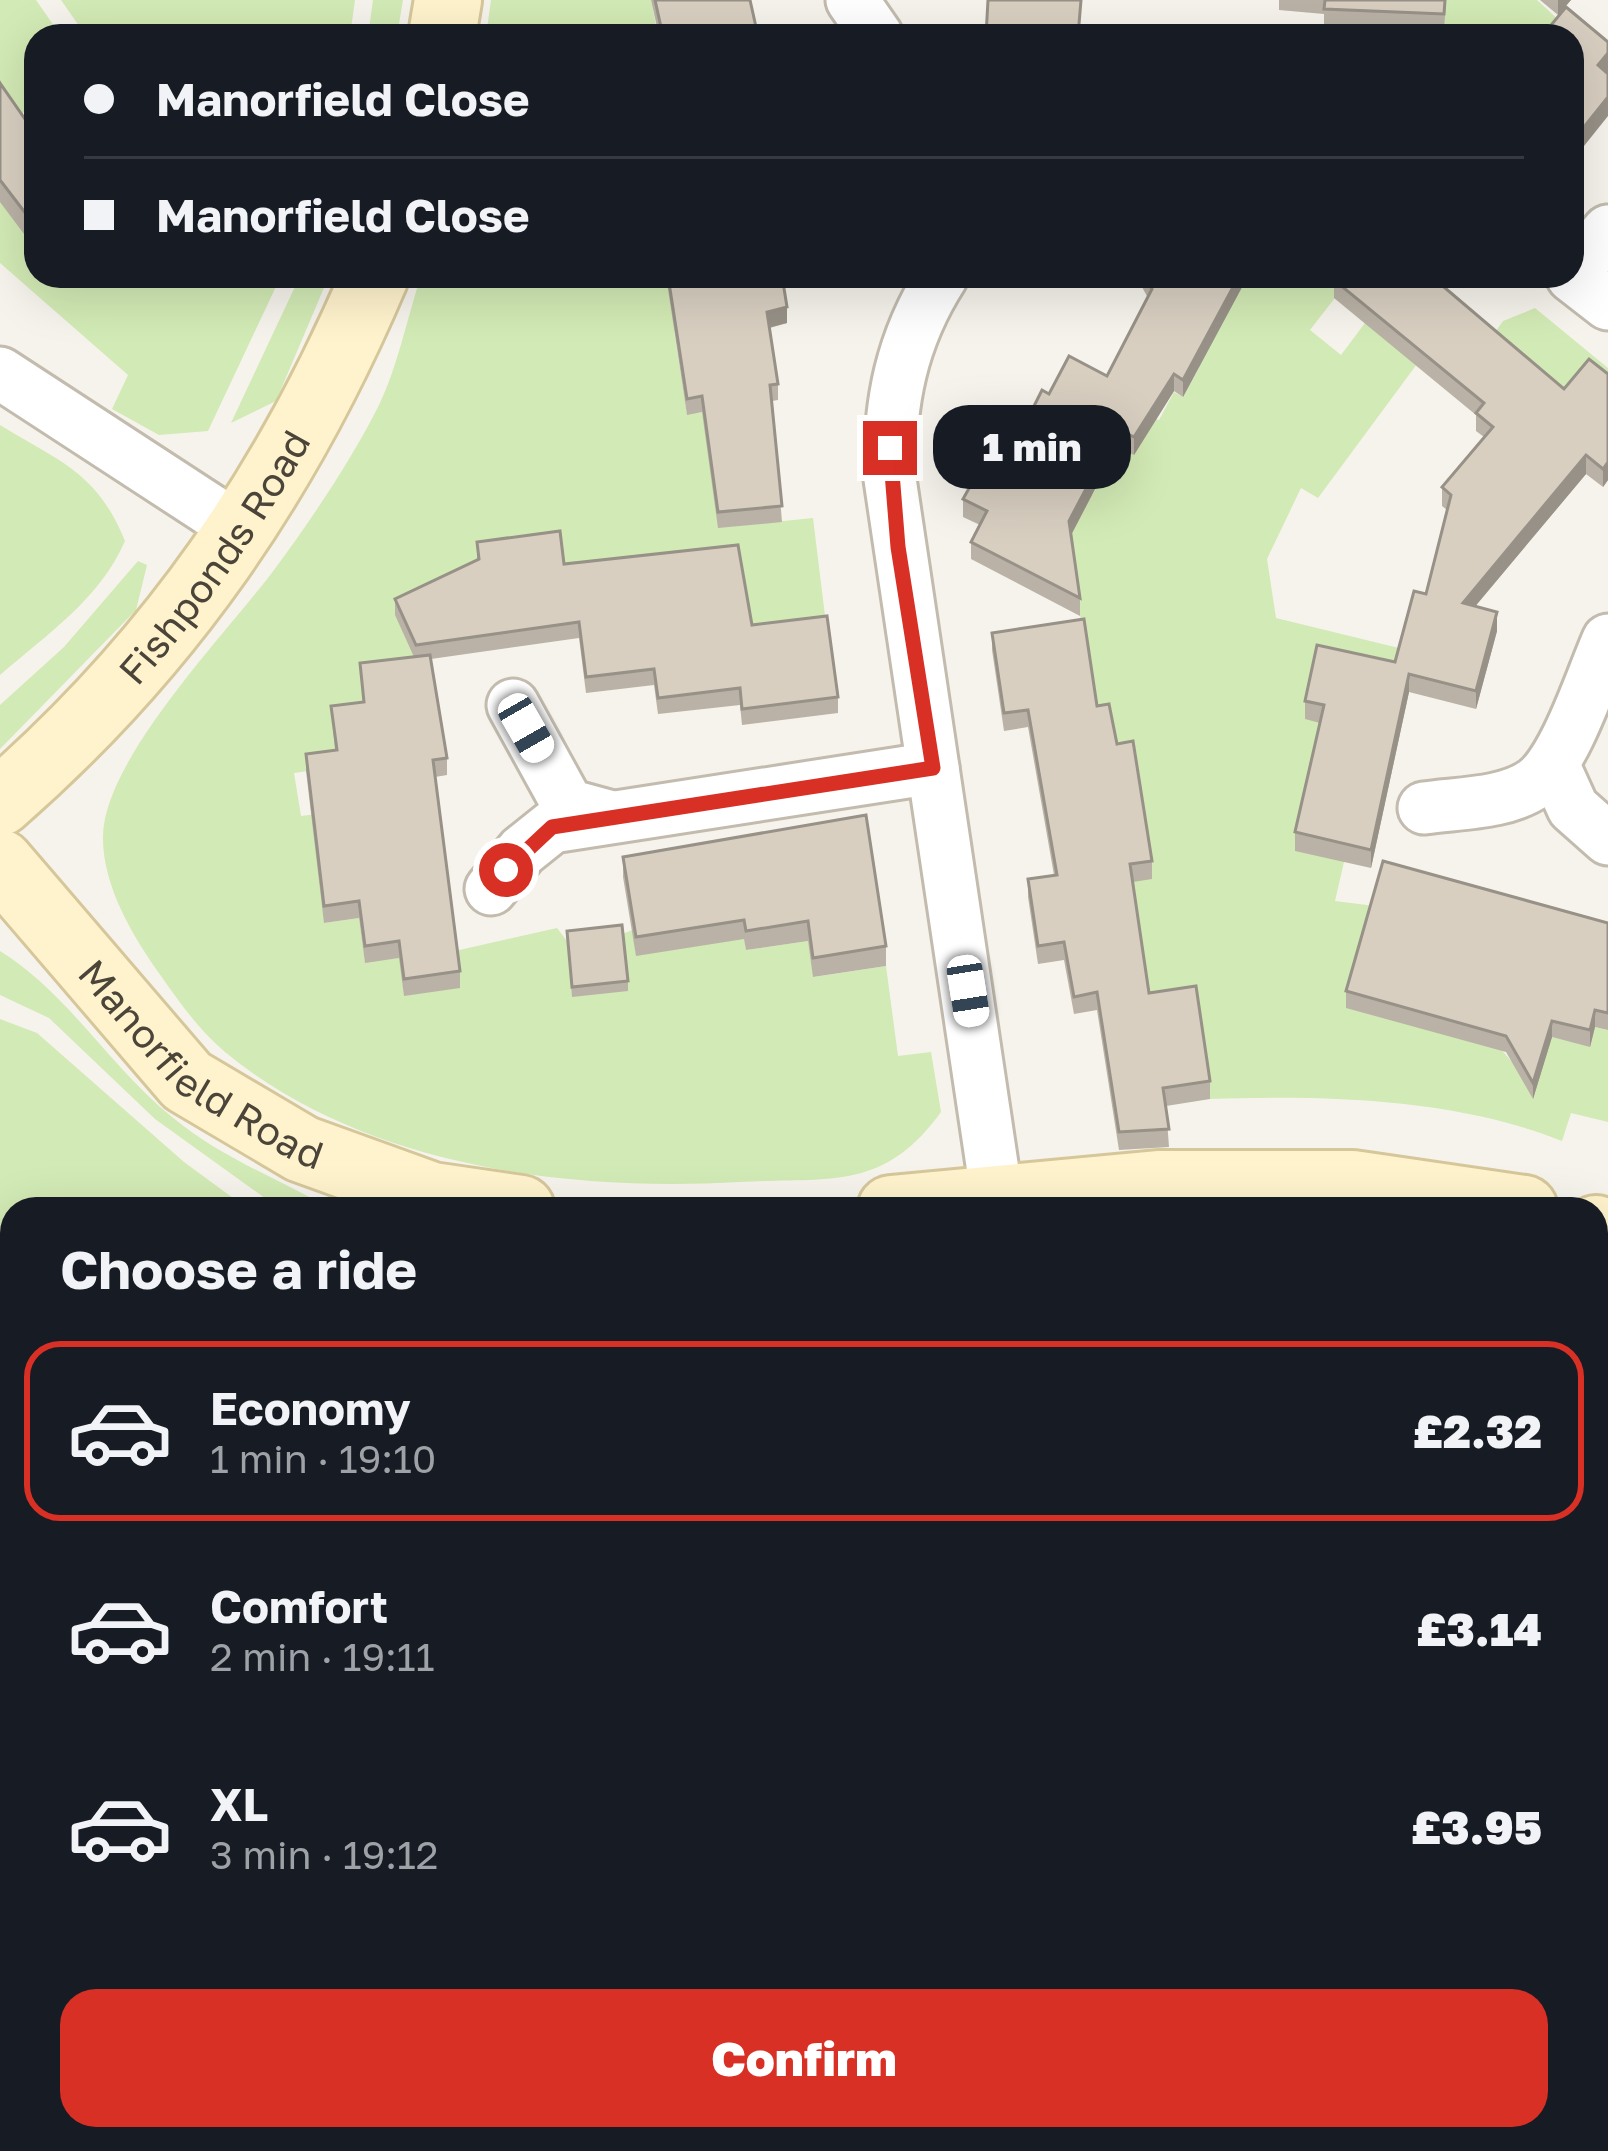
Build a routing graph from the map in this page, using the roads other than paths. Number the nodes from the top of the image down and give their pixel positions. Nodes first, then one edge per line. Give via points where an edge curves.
1 (1608, 231) edge
2 (1584, 260) edge
3 (1584, 285) edge
4 (370, 288) edge
5 (934, 288) edge
6 (1608, 304) edge
7 (0, 373) edge
8 (244, 532) junction
9 (1608, 640) edge
10 (513, 705) dead end
11 (1552, 764) junction
12 (933, 768) junction
13 (0, 802) edge
14 (1424, 808) dead end
15 (612, 817) junction
16 (1608, 839) edge
17 (0, 863) edge
18 (491, 890) dead end
19 (416, 1197) edge
20 (997, 1197) edge
21 (1008, 1197) edge
22 (1441, 1197) edge

1 - 2 street
3 - 6 street
4 - 8 street, Fishponds Road via 307,425
5 - 12 street via 916,317 889,417 898,547
7 - 8 street
8 - 13 street, Fishponds Road via 135,670
9 - 11 street
10 - 15 street via 568,805
11 - 14 street via 1507,796
11 - 16 street via 1574,808
12 - 15 street
12 - 20 street
15 - 18 street via 552,827
17 - 19 street, Manorfield Road via 187,1081 302,1148
21 - 22 street via 1158,1184 1352,1184

